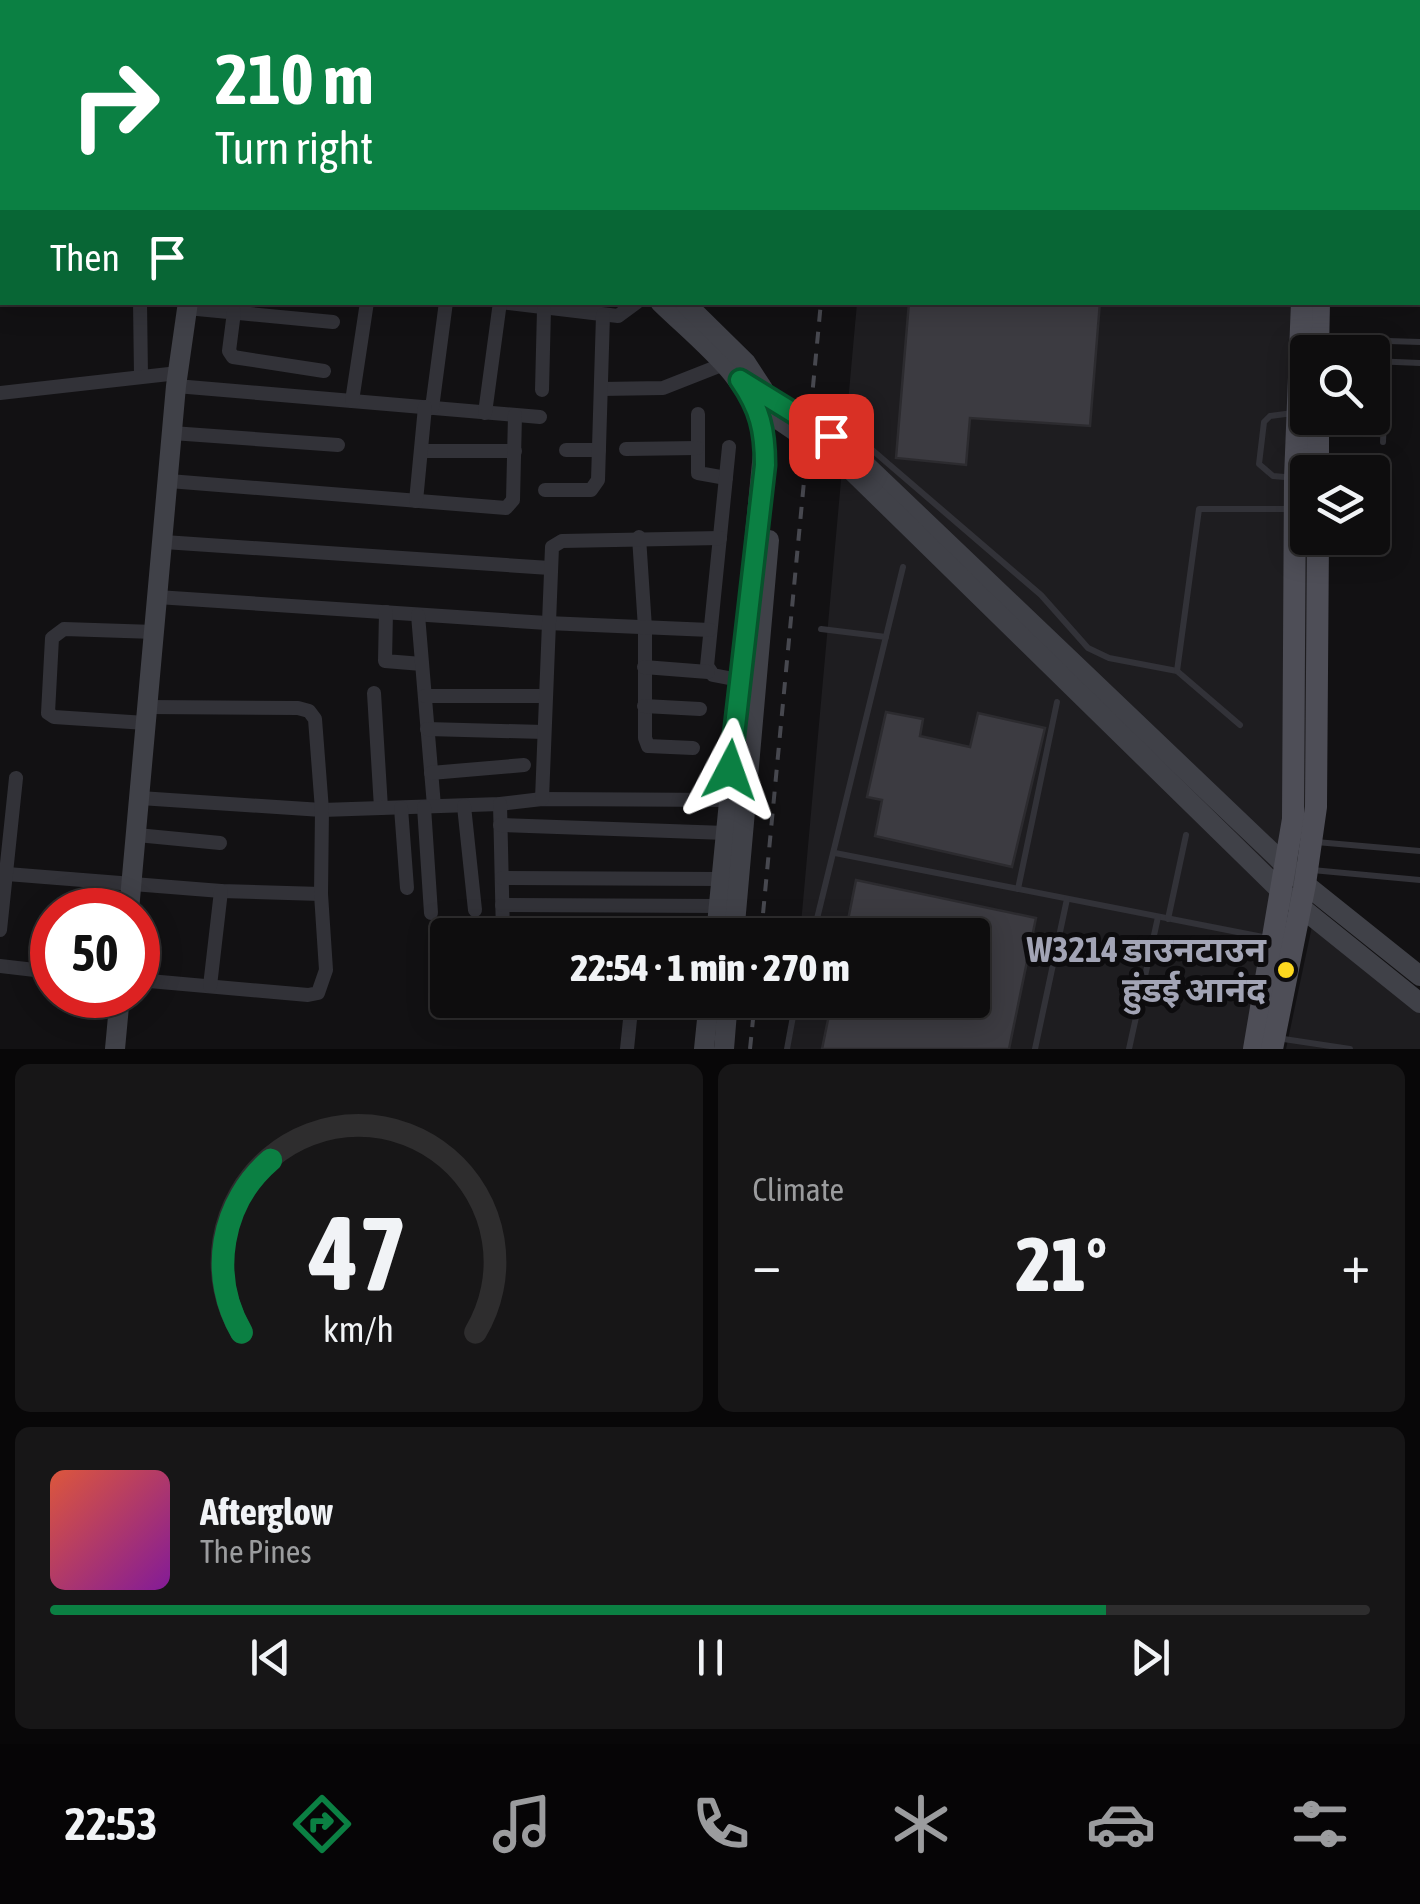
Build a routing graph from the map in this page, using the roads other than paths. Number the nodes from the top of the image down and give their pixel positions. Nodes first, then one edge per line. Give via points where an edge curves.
1 (140, 305) edge
2 (188, 305) edge
3 (367, 305) edge
4 (445, 305) edge
5 (501, 305) edge
6 (522, 305) edge
7 (634, 305) edge
8 (663, 305) edge
9 (687, 305) edge
10 (1302, 305) edge
11 (1319, 305) edge
12 (544, 308) junction
13 (234, 312) junction
14 (603, 315) junction
15 (334, 322) dead end
16 (1304, 335) edge
17 (1318, 335) edge
18 (1420, 342) edge
19 (1390, 343) edge
20 (1390, 362) edge
21 (1420, 363) edge
22 (724, 364) junction
23 (324, 371) dead end
24 (141, 376) junction
25 (177, 379) junction
26 (600, 389) junction
27 (542, 390) dead end
28 (0, 393) edge
29 (762, 400) junction
30 (352, 401) junction
31 (428, 408) junction
32 (485, 413) junction
33 (698, 414) dead end
34 (516, 415) junction
35 (1290, 415) edge
36 (540, 417) dead end
37 (776, 418) junction
38 (842, 424) dead end
39 (172, 433) junction
40 (1383, 435) edge
41 (1383, 442) dead end
42 (338, 445) dead end
43 (730, 446) dead end
44 (697, 448) junction
45 (626, 449) dead end
46 (515, 450) junction
47 (566, 450) dead end
48 (598, 450) junction
49 (421, 451) junction
50 (1290, 475) edge
51 (726, 478) junction
52 (169, 480) junction
53 (545, 490) dead end
54 (416, 501) junction
55 (1290, 510) edge
56 (639, 537) junction
57 (720, 538) junction
58 (164, 542) junction
59 (1296, 555) edge
60 (1317, 555) edge
61 (902, 567) dead end
62 (550, 568) junction
63 (157, 596) junction
64 (386, 612) junction
65 (418, 615) junction
66 (547, 623) junction
67 (644, 628) junction
68 (821, 628) dead end
69 (710, 630) junction
70 (155, 632) junction
71 (886, 637) junction
72 (422, 664) junction
73 (644, 667) junction
74 (1177, 671) junction
75 (708, 672) junction
76 (739, 680) junction
77 (374, 693) dead end
78 (424, 696) junction
79 (544, 696) junction
80 (1057, 702) dead end
81 (644, 706) junction
82 (700, 710) dead end
83 (147, 715) junction
84 (1240, 724) dead end
85 (427, 730) junction
86 (544, 732) junction
87 (693, 748) dead end
88 (524, 765) dead end
89 (431, 773) junction
90 (16, 778) dead end
91 (140, 798) junction
92 (542, 799) junction
93 (728, 800) junction
94 (500, 804) junction
95 (464, 806) junction
96 (429, 807) junction
97 (381, 808) junction
98 (401, 808) junction
99 (322, 810) junction
100 (500, 826) junction
101 (726, 833) junction
102 (1186, 835) dead end
103 (136, 836) junction
104 (220, 843) dead end
105 (1420, 851) edge
106 (835, 853) junction
107 (1296, 870) junction
108 (7, 874) junction
109 (502, 878) junction
110 (722, 879) junction
111 (1420, 880) edge
112 (131, 885) junction
113 (131, 888) edge
114 (407, 888) dead end
115 (1018, 889) junction
116 (221, 891) junction
117 (322, 894) junction
118 (1066, 898) junction
119 (502, 905) junction
120 (720, 906) junction
121 (475, 910) dead end
122 (431, 912) dead end
123 (1158, 916) junction
124 (502, 918) edge
125 (718, 918) edge
126 (736, 918) edge
127 (818, 918) edge
128 (1168, 918) junction
129 (0, 930) edge
130 (1274, 939) junction
131 (0, 966) edge
132 (30, 969) edge
133 (1420, 976) edge
134 (160, 982) edge
135 (210, 986) junction
136 (1420, 1003) edge
137 (118, 1018) edge
138 (630, 1018) edge
139 (707, 1018) edge
140 (727, 1018) edge
141 (793, 1018) edge
142 (1267, 1045) edge
143 (115, 1049) edge
144 (627, 1049) edge
145 (704, 1049) edge
146 (724, 1049) edge
147 (787, 1049) edge
148 (1034, 1049) edge
149 (1129, 1049) edge
150 (1350, 1049) edge

1 - 24 street
2 - 13 street
2 - 25 street
3 - 30 street
4 - 31 street
5 - 32 street
6 - 12 street
7 - 14 street via 626,313
8 - 22 street
9 - 29 street via 746,363
10 - 16 main road
11 - 17 main road
12 - 14 street
12 - 27 street
13 - 15 street
13 - 23 street via 233,356
14 - 26 street
18 - 19 lane
20 - 21 lane
22 - 26 street via 663,388
22 - 29 street
24 - 25 street
24 - 28 street
25 - 30 street
25 - 39 street
26 - 48 street
29 - 37 street
29 - 76 street via 765,465
29 - 107 street via 851,451
30 - 31 street
31 - 32 street
31 - 49 street
32 - 34 street
33 - 44 street
34 - 36 street
34 - 46 street
35 - 50 lane via 1264,422 1259,464 1267,474
37 - 107 street via 848,467
37 - 126 street
38 - 74 lane via 1040,595 1088,648
39 - 42 street
39 - 52 street
40 - 41 lane
43 - 51 street
44 - 45 street
44 - 51 street via 698,473
46 - 49 street
46 - 54 street via 511,506
47 - 48 street
48 - 53 street via 595,487
49 - 54 street
51 - 57 street
52 - 54 street
52 - 58 street
55 - 74 lane via 1199,510
56 - 57 street
56 - 62 street via 556,542
56 - 67 street
57 - 69 street
58 - 62 street
58 - 63 street
59 - 107 main road
60 - 107 main road
61 - 71 lane
62 - 66 street
63 - 64 street
63 - 70 street
64 - 65 street
64 - 72 street via 385,661
65 - 66 street
65 - 72 street
66 - 67 street
66 - 79 street
67 - 69 street
67 - 73 street
68 - 71 lane
69 - 75 street
70 - 83 street
70 - 83 street via 64,629 52,638 48,713 54,718
71 - 106 lane
72 - 78 street
73 - 75 street
73 - 81 street
74 - 84 lane
75 - 76 street
76 - 93 street
77 - 97 street
78 - 79 street
78 - 85 street
79 - 86 street
80 - 115 lane
81 - 82 street
81 - 87 street via 648,746
83 - 91 street
83 - 99 street via 309,712
85 - 86 street
85 - 89 street
86 - 92 street
88 - 89 street
89 - 96 street
90 - 108 street
91 - 99 street
91 - 103 street
92 - 93 street
92 - 94 street
93 - 101 street
94 - 95 street
94 - 100 street
95 - 96 street
95 - 121 street
96 - 98 street
96 - 122 street
97 - 98 street
97 - 99 street
98 - 114 street
99 - 117 street
100 - 101 street
100 - 109 street
101 - 110 street
102 - 128 lane
103 - 104 street
103 - 112 street
105 - 107 lane
106 - 115 lane
106 - 127 lane
107 - 111 lane
107 - 130 main road
107 - 133 street
107 - 136 street
107 - 142 main road
108 - 112 street
108 - 129 street
109 - 110 street
109 - 119 street
110 - 120 street
112 - 113 street
112 - 116 street
115 - 118 lane
116 - 117 street
116 - 135 street
117 - 135 street via 326,970 318,993
118 - 123 lane
118 - 148 lane
119 - 120 street
119 - 124 street
120 - 125 street
123 - 128 lane
123 - 149 lane
128 - 130 lane
130 - 142 main road
131 - 132 street
134 - 135 street
137 - 143 street
138 - 144 street
139 - 145 street
140 - 146 street
141 - 147 lane
142 - 150 lane

